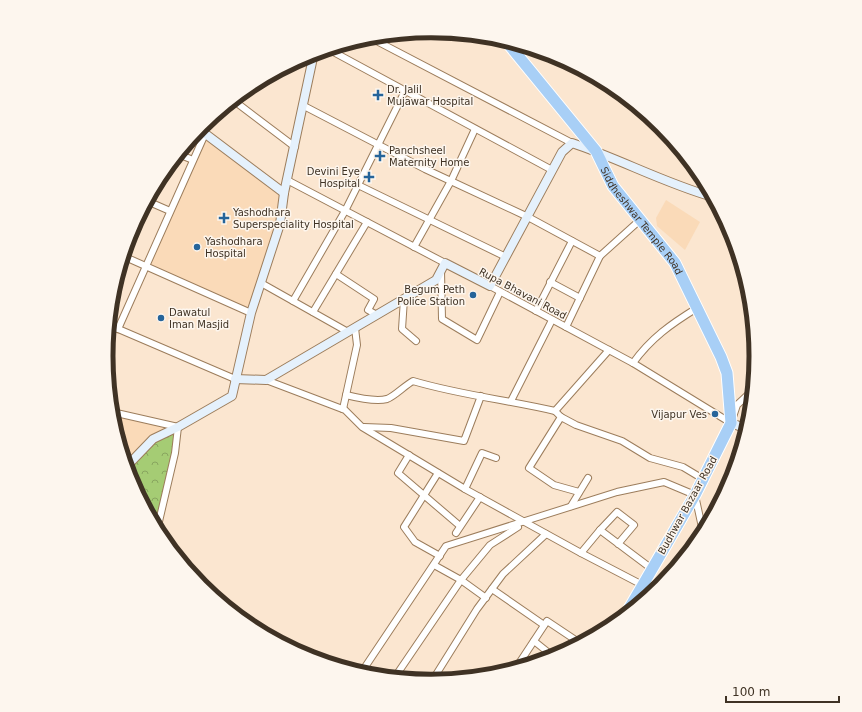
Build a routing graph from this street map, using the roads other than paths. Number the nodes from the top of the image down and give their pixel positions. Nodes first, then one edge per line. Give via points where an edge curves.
1 (379, 42) edge
2 (512, 49) edge
3 (335, 53) edge
4 (313, 61) edge
5 (405, 91) junction
6 (238, 104) edge
7 (304, 106) junction
8 (475, 129) junction
9 (204, 133) edge
10 (200, 137) edge
11 (572, 143) junction
12 (379, 144) junction
13 (295, 147) junction
14 (596, 151) junction
15 (184, 156) edge
16 (193, 160) junction
17 (552, 170) junction
18 (287, 180) junction
19 (451, 181) junction
20 (358, 185) junction
21 (284, 193) junction
22 (704, 194) edge
23 (152, 203) edge
24 (170, 211) junction
25 (345, 211) junction
26 (528, 216) junction
27 (430, 220) junction
28 (640, 220) junction
29 (367, 222) junction
30 (572, 241) junction
31 (414, 247) junction
32 (600, 256) junction
33 (506, 257) junction
34 (129, 258) edge
35 (146, 266) junction
36 (443, 266) junction
37 (336, 274) junction
38 (550, 282) junction
39 (261, 283) junction
40 (490, 286) junction
41 (500, 292) junction
42 (580, 298) junction
43 (404, 299) junction
44 (293, 301) junction
45 (697, 308) junction
46 (536, 311) junction
47 (313, 312) junction
48 (251, 313) junction
49 (377, 315) junction
50 (552, 320) junction
51 (566, 327) junction
52 (115, 328) edge
53 (118, 329) junction
54 (351, 330) junction
55 (416, 341) dead end
56 (609, 350) junction
57 (633, 363) junction
58 (235, 379) junction
59 (266, 380) junction
60 (346, 395) junction
61 (481, 396) junction
62 (746, 396) edge
63 (511, 401) junction
64 (343, 409) junction
65 (555, 411) junction
66 (118, 413) edge
67 (561, 417) junction
68 (731, 423) junction
69 (178, 427) junction
70 (362, 427) junction
71 (741, 427) edge
72 (408, 455) junction
73 (496, 458) dead end
74 (131, 461) edge
75 (438, 473) junction
76 (588, 478) dead end
77 (703, 479) junction
78 (465, 489) junction
79 (579, 492) junction
80 (424, 495) junction
81 (695, 495) junction
82 (480, 497) junction
83 (571, 506) junction
84 (159, 520) edge
85 (524, 523) junction
86 (701, 523) edge
87 (460, 526) junction
88 (600, 530) junction
89 (456, 533) dead end
90 (546, 534) junction
91 (618, 544) junction
92 (581, 553) junction
93 (440, 556) junction
94 (434, 565) junction
95 (652, 569) junction
96 (461, 580) junction
97 (643, 587) junction
98 (492, 589) junction
99 (648, 589) edge
100 (486, 598) junction
101 (635, 600) edge
102 (544, 625) junction
103 (575, 639) edge
104 (534, 641) junction
105 (548, 652) edge
106 (521, 661) edge
107 (365, 667) edge
108 (398, 672) edge
109 (437, 674) edge

1 - 11 street
2 - 14 highway, Siddheshwar Temple Road
3 - 5 street
4 - 7 street
5 - 8 street
5 - 12 street
6 - 13 street
7 - 12 street
7 - 13 street
8 - 17 street
8 - 19 street
9 - 21 street
10 - 16 street
11 - 14 street
11 - 17 street via 562,152
12 - 19 street
12 - 20 street
13 - 18 street
14 - 22 street via 682,188
14 - 28 highway, Siddheshwar Temple Road via 613,186
15 - 16 street
16 - 24 street
17 - 26 street
18 - 21 street
18 - 25 street, Rupa Bhavani Road
19 - 26 street
19 - 27 street
20 - 25 street
20 - 27 street
21 - 39 street via 280,224
23 - 24 street
24 - 35 street
25 - 29 street, Rupa Bhavani Road
25 - 44 street
26 - 30 street
26 - 33 street
27 - 31 street
27 - 33 street
28 - 32 street
28 - 45 highway, Siddheshwar Temple Road via 675,263
29 - 31 street, Rupa Bhavani Road
29 - 37 street
30 - 32 street
30 - 38 street
31 - 36 street, Rupa Bhavani Road
32 - 42 street
33 - 40 street
34 - 35 street
35 - 48 street
35 - 53 street
36 - 40 street, Rupa Bhavani Road
36 - 41 street via 442,319 477,340
36 - 43 street via 436,280
37 - 47 street
37 - 49 street via 374,299 368,310
38 - 42 street
38 - 46 street
39 - 44 street
39 - 48 street
40 - 41 street, Rupa Bhavani Road
41 - 46 street, Rupa Bhavani Road
42 - 51 street
43 - 49 street
43 - 55 street via 402,329
44 - 47 street
45 - 57 street via 675,321 646,345
45 - 68 highway, Siddheshwar Temple Road via 727,373
46 - 50 street, Rupa Bhavani Road
47 - 54 street
48 - 58 street
49 - 54 street
50 - 51 street, Rupa Bhavani Road
50 - 63 street
51 - 56 street, Rupa Bhavani Road
52 - 53 street
53 - 58 street
54 - 59 street
54 - 60 street via 357,345
56 - 57 street, Rupa Bhavani Road
56 - 65 street
57 - 68 street, Rupa Bhavani Road
58 - 59 street
58 - 69 street via 232,396
59 - 64 street
60 - 61 street via 387,399 413,381 450,392
60 - 64 street
61 - 63 street
61 - 70 street via 464,441 391,428
62 - 68 street via 737,405
63 - 65 street
64 - 70 street
65 - 67 street
66 - 69 street
67 - 77 street via 622,441 650,458 683,467
67 - 79 street via 529,468 554,485
68 - 71 street, Rupa Bhavani Road
68 - 77 highway, Budhwar Bazaar Road
69 - 74 street via 153,439
69 - 84 street via 175,453
70 - 72 street
72 - 75 street
72 - 80 street via 398,474
73 - 78 street via 482,453
75 - 78 street
75 - 80 street
76 - 79 street
77 - 81 highway, Budhwar Bazaar Road
78 - 82 street
79 - 83 street
80 - 87 street
80 - 93 street via 404,527 415,542
81 - 83 street via 664,482 617,492
81 - 86 street
81 - 95 highway, Budhwar Bazaar Road
82 - 85 street
82 - 87 street
83 - 85 street
85 - 90 street
85 - 93 street via 446,546
85 - 96 street via 490,545
87 - 89 street
88 - 91 street
88 - 91 street via 617,512 634,525
88 - 92 street
90 - 92 street
90 - 98 street via 503,574
91 - 95 street
92 - 97 street
93 - 94 street
94 - 96 street
94 - 107 street
95 - 97 highway, Budhwar Bazaar Road
96 - 100 street
96 - 108 street
97 - 99 street
97 - 101 highway, Budhwar Bazaar Road
98 - 100 street
98 - 102 street
100 - 109 street
102 - 103 street via 547,621
102 - 104 street
104 - 105 street
104 - 106 street

